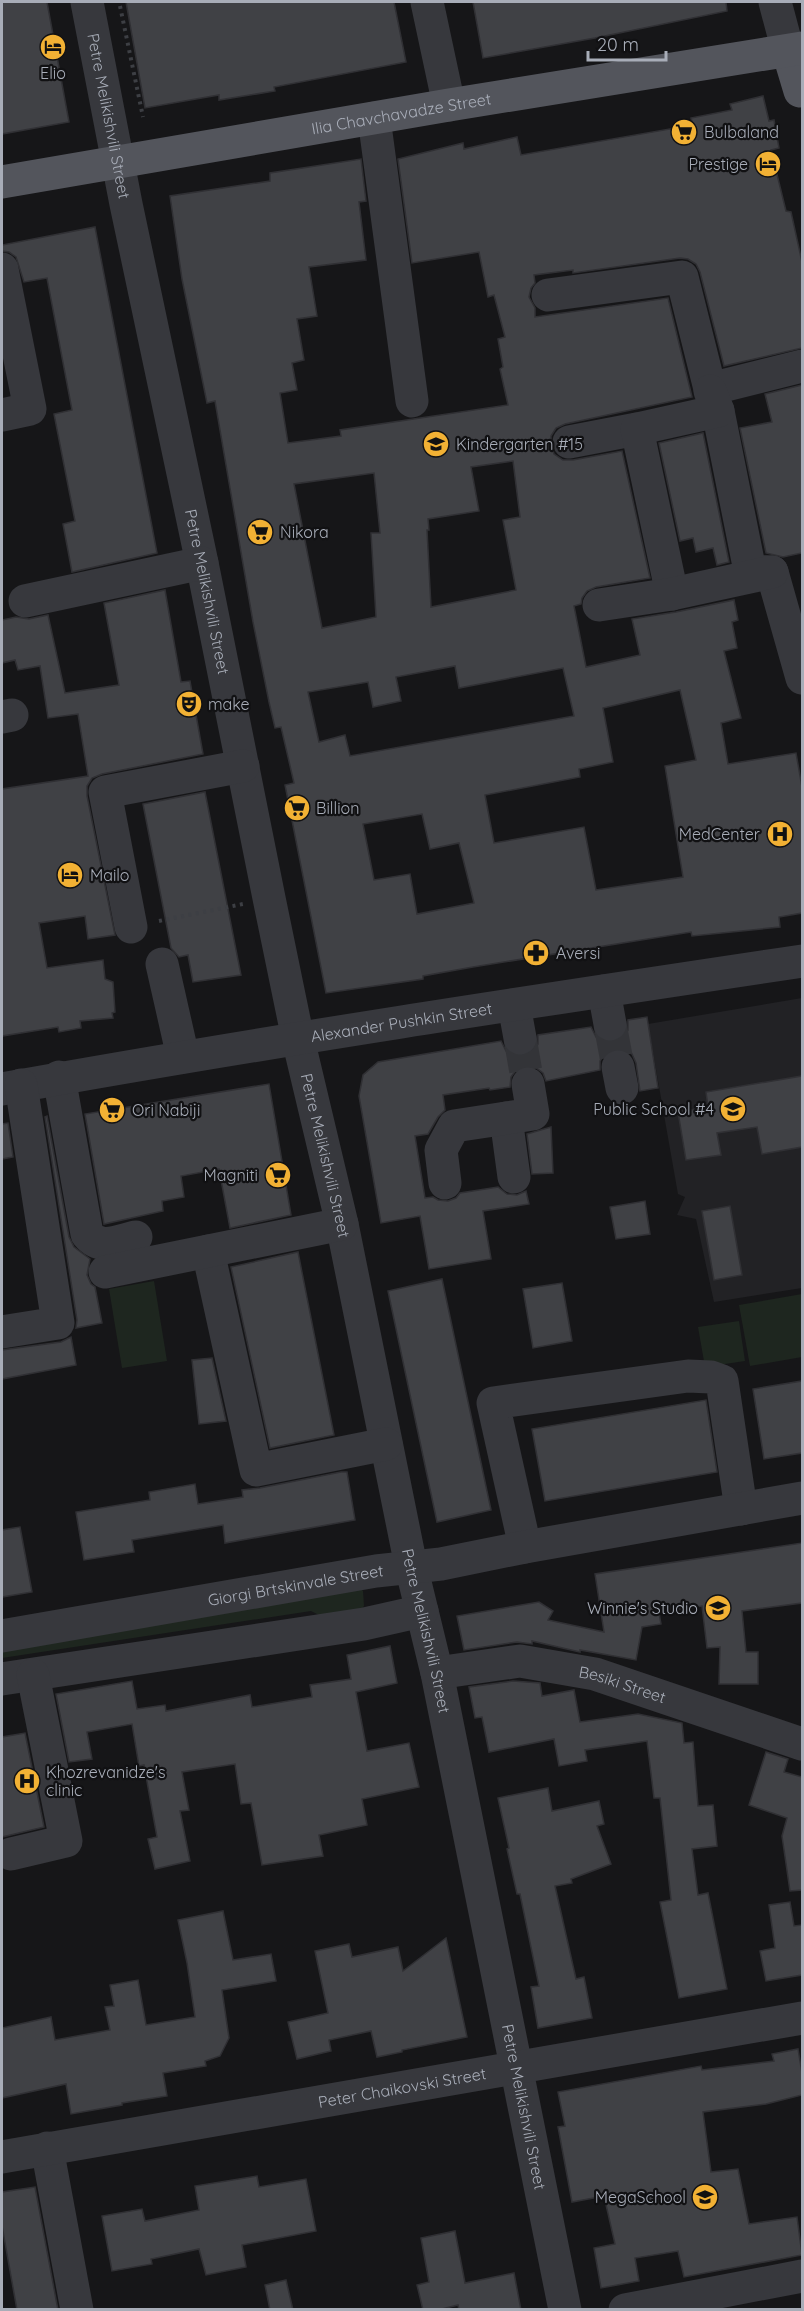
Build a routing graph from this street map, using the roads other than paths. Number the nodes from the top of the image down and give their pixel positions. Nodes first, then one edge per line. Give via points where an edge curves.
1 (87, 2) edge
2 (426, 2) edge
3 (775, 2) edge
4 (795, 50) edge
5 (802, 96) edge
6 (449, 105) junction
7 (374, 118) junction
8 (118, 161) junction
9 (2, 182) edge
10 (2, 269) edge
11 (548, 295) dead end
12 (802, 366) edge
13 (714, 400) junction
14 (412, 401) dead end
15 (2, 415) edge
16 (637, 429) junction
17 (569, 442) dead end
18 (202, 563) junction
19 (772, 572) junction
20 (672, 594) junction
21 (25, 601) dead end
22 (599, 605) dead end
23 (802, 678) edge
24 (243, 766) junction
25 (131, 927) road end
26 (802, 961) edge
27 (162, 964) dead end
28 (604, 991) junction
29 (514, 1005) junction
30 (610, 1024) tunnel mouth
31 (520, 1038) tunnel mouth
32 (298, 1039) junction
33 (183, 1057) junction
34 (59, 1077) junction
35 (528, 1084) tunnel mouth
36 (11, 1087) edge
37 (506, 1118) junction
38 (514, 1177) dead end
39 (445, 1183) dead end
40 (342, 1224) junction
41 (136, 1237) dead end
42 (208, 1251) junction
43 (105, 1272) dead end
44 (2, 1332) edge
45 (386, 1444) junction
46 (802, 1498) edge
47 (741, 1509) junction
48 (525, 1547) junction
49 (411, 1566) junction
50 (422, 1611) junction
51 (2, 1636) edge
52 (437, 1673) junction
53 (17, 1677) edge
54 (802, 1744) edge
55 (11, 1854) dead end
56 (802, 2018) edge
57 (516, 2066) junction
58 (46, 2148) junction
59 (2, 2157) edge
60 (802, 2276) edge
61 (77, 2310) edge
62 (566, 2310) edge
63 (625, 2310) edge

1 - 8 street, Petre Melikishvili Street
2 - 6 street
3 - 4 street
4 - 5 main road
4 - 6 main road, Ilia Chavchavadze Street
6 - 7 main road, Ilia Chavchavadze Street
7 - 8 main road, Ilia Chavchavadze Street
7 - 14 street
8 - 9 main road, Ilia Chavchavadze Street
8 - 18 street, Petre Melikishvili Street
10 - 15 street via 30,410
11 - 13 street via 682,277
12 - 13 street
13 - 16 street
13 - 19 street via 750,571
16 - 17 street
16 - 20 street
18 - 21 street
18 - 24 street, Petre Melikishvili Street
19 - 20 street
19 - 23 street
20 - 22 street
24 - 25 street via 105,792
24 - 32 street, Petre Melikishvili Street
26 - 28 street, Alexander Pushkin Street
27 - 33 street
28 - 29 street, Alexander Pushkin Street
28 - 30 street
29 - 31 street
29 - 32 street, Alexander Pushkin Street
32 - 33 street, Alexander Pushkin Street
32 - 40 street, Petre Melikishvili Street
33 - 34 street, Alexander Pushkin Street
34 - 36 street, Alexander Pushkin Street
34 - 41 street via 87,1234 101,1244
35 - 37 street via 533,1114
36 - 44 street via 58,1323
37 - 38 street
37 - 39 street via 454,1126 441,1150
40 - 42 street
40 - 45 street, Petre Melikishvili Street
42 - 43 street
42 - 45 street via 256,1470
45 - 49 street, Petre Melikishvili Street
46 - 47 street, Giorgi Brtskinvale Street
47 - 48 street, Giorgi Brtskinvale Street
47 - 48 street via 722,1381 688,1376 493,1402
48 - 49 street, Giorgi Brtskinvale Street
49 - 50 street, Petre Melikishvili Street
49 - 51 street, Giorgi Brtskinvale Street
50 - 52 street, Petre Melikishvili Street
50 - 53 street via 375,1622
52 - 54 street, Besiki Street via 520,1661 595,1674
52 - 57 street, Petre Melikishvili Street
53 - 55 street via 66,1841
56 - 57 street, Peter Chaikovski Street
57 - 58 street, Peter Chaikovski Street
57 - 62 street, Petre Melikishvili Street
58 - 59 street, Peter Chaikovski Street
58 - 61 street
60 - 63 street

